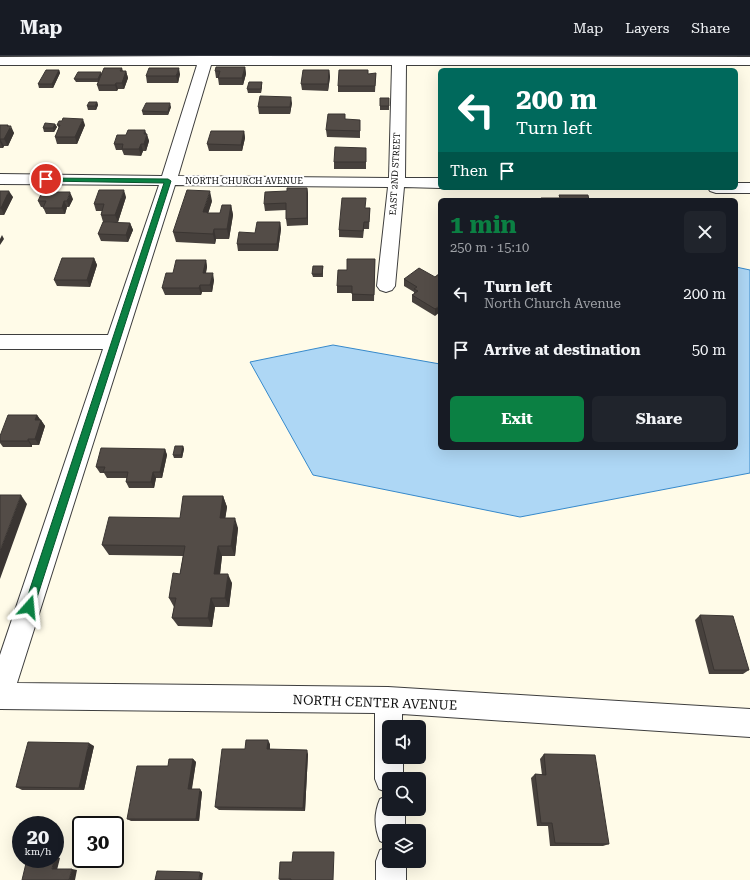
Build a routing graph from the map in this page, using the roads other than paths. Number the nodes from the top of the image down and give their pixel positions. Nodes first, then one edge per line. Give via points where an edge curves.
1 (206, 59) edge
2 (0, 61) edge
3 (750, 61) edge
4 (399, 62) junction
5 (681, 62) edge
6 (0, 179) edge
7 (168, 181) junction
8 (397, 182) junction
9 (438, 183) edge
10 (738, 188) edge
11 (750, 188) edge
12 (386, 286) dead end
13 (0, 342) edge
14 (116, 342) junction
15 (0, 695) edge
16 (388, 700) junction
17 (750, 723) edge
18 (389, 772) edge
19 (391, 868) edge
20 (391, 880) edge

1 - 2 street
1 - 4 street
1 - 7 street
3 - 5 street
4 - 5 street
4 - 8 street, EAST 2ND STREET
6 - 7 street, NORTH CHURCH AVENUE
7 - 8 street, NORTH CHURCH AVENUE
7 - 14 street
8 - 9 street, NORTH CHURCH AVENUE
8 - 12 street, EAST 2ND STREET
10 - 11 street
13 - 14 street
14 - 15 street
15 - 16 street, NORTH CENTER AVENUE
16 - 17 street, NORTH CENTER AVENUE
16 - 18 street
19 - 20 street

